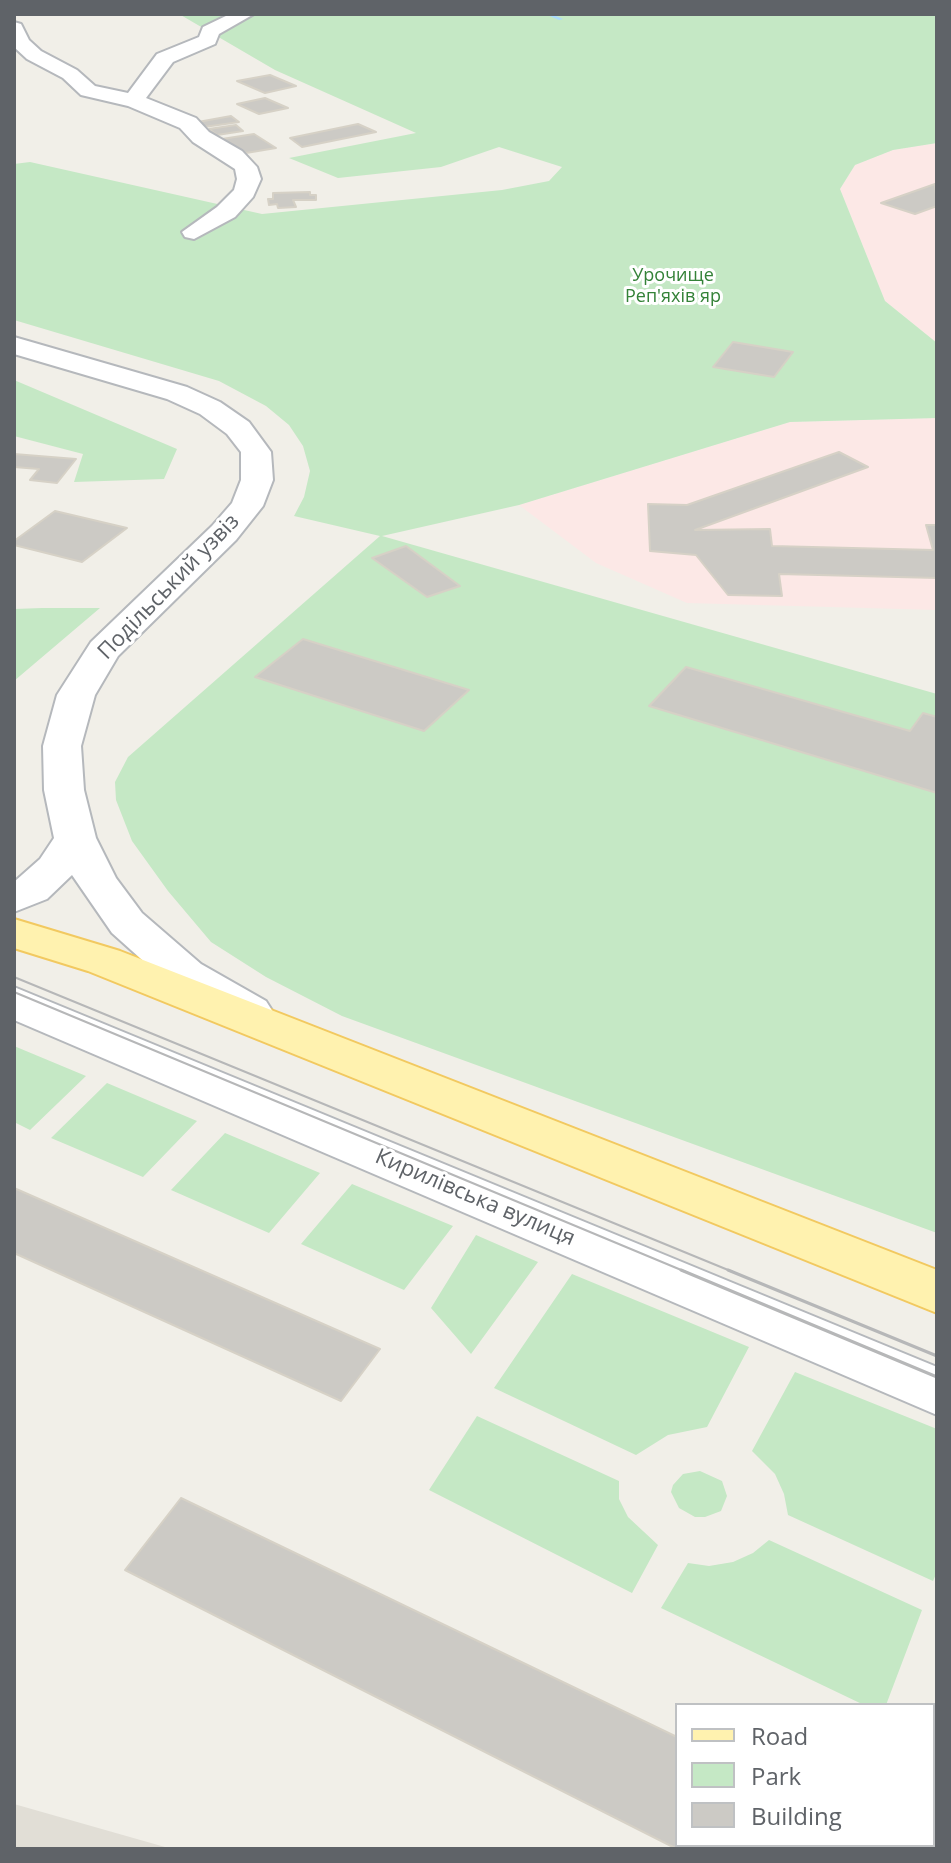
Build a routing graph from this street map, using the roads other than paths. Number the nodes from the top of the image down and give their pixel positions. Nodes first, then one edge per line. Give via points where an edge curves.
1 (245, 14) edge
2 (14, 28) edge
3 (134, 101) junction
4 (194, 232) dead end
5 (14, 345) edge
6 (75, 838) junction
7 (14, 899) edge
8 (14, 933) edge
9 (14, 948) edge
10 (104, 961) junction
11 (14, 1002) edge
12 (286, 1033) junction
13 (937, 1292) edge
14 (937, 1392) edge

1 - 3 street via 210,31 208,40 164,58
2 - 3 street via 34,55 70,74 88,91
3 - 4 street via 188,123 246,167 245,192 226,212
5 - 6 street, Подільський узвіз via 188,398 238,428 256,452 257,480 247,506 104,650 76,695 62,746 64,790
6 - 7 street via 55,868
6 - 12 street, Подільський узвіз via 96,881 127,923 185,974
8 - 10 main road
9 - 10 main road via 64,965
10 - 12 main road
11 - 14 street, Кирилівська вулиця
12 - 13 main road

